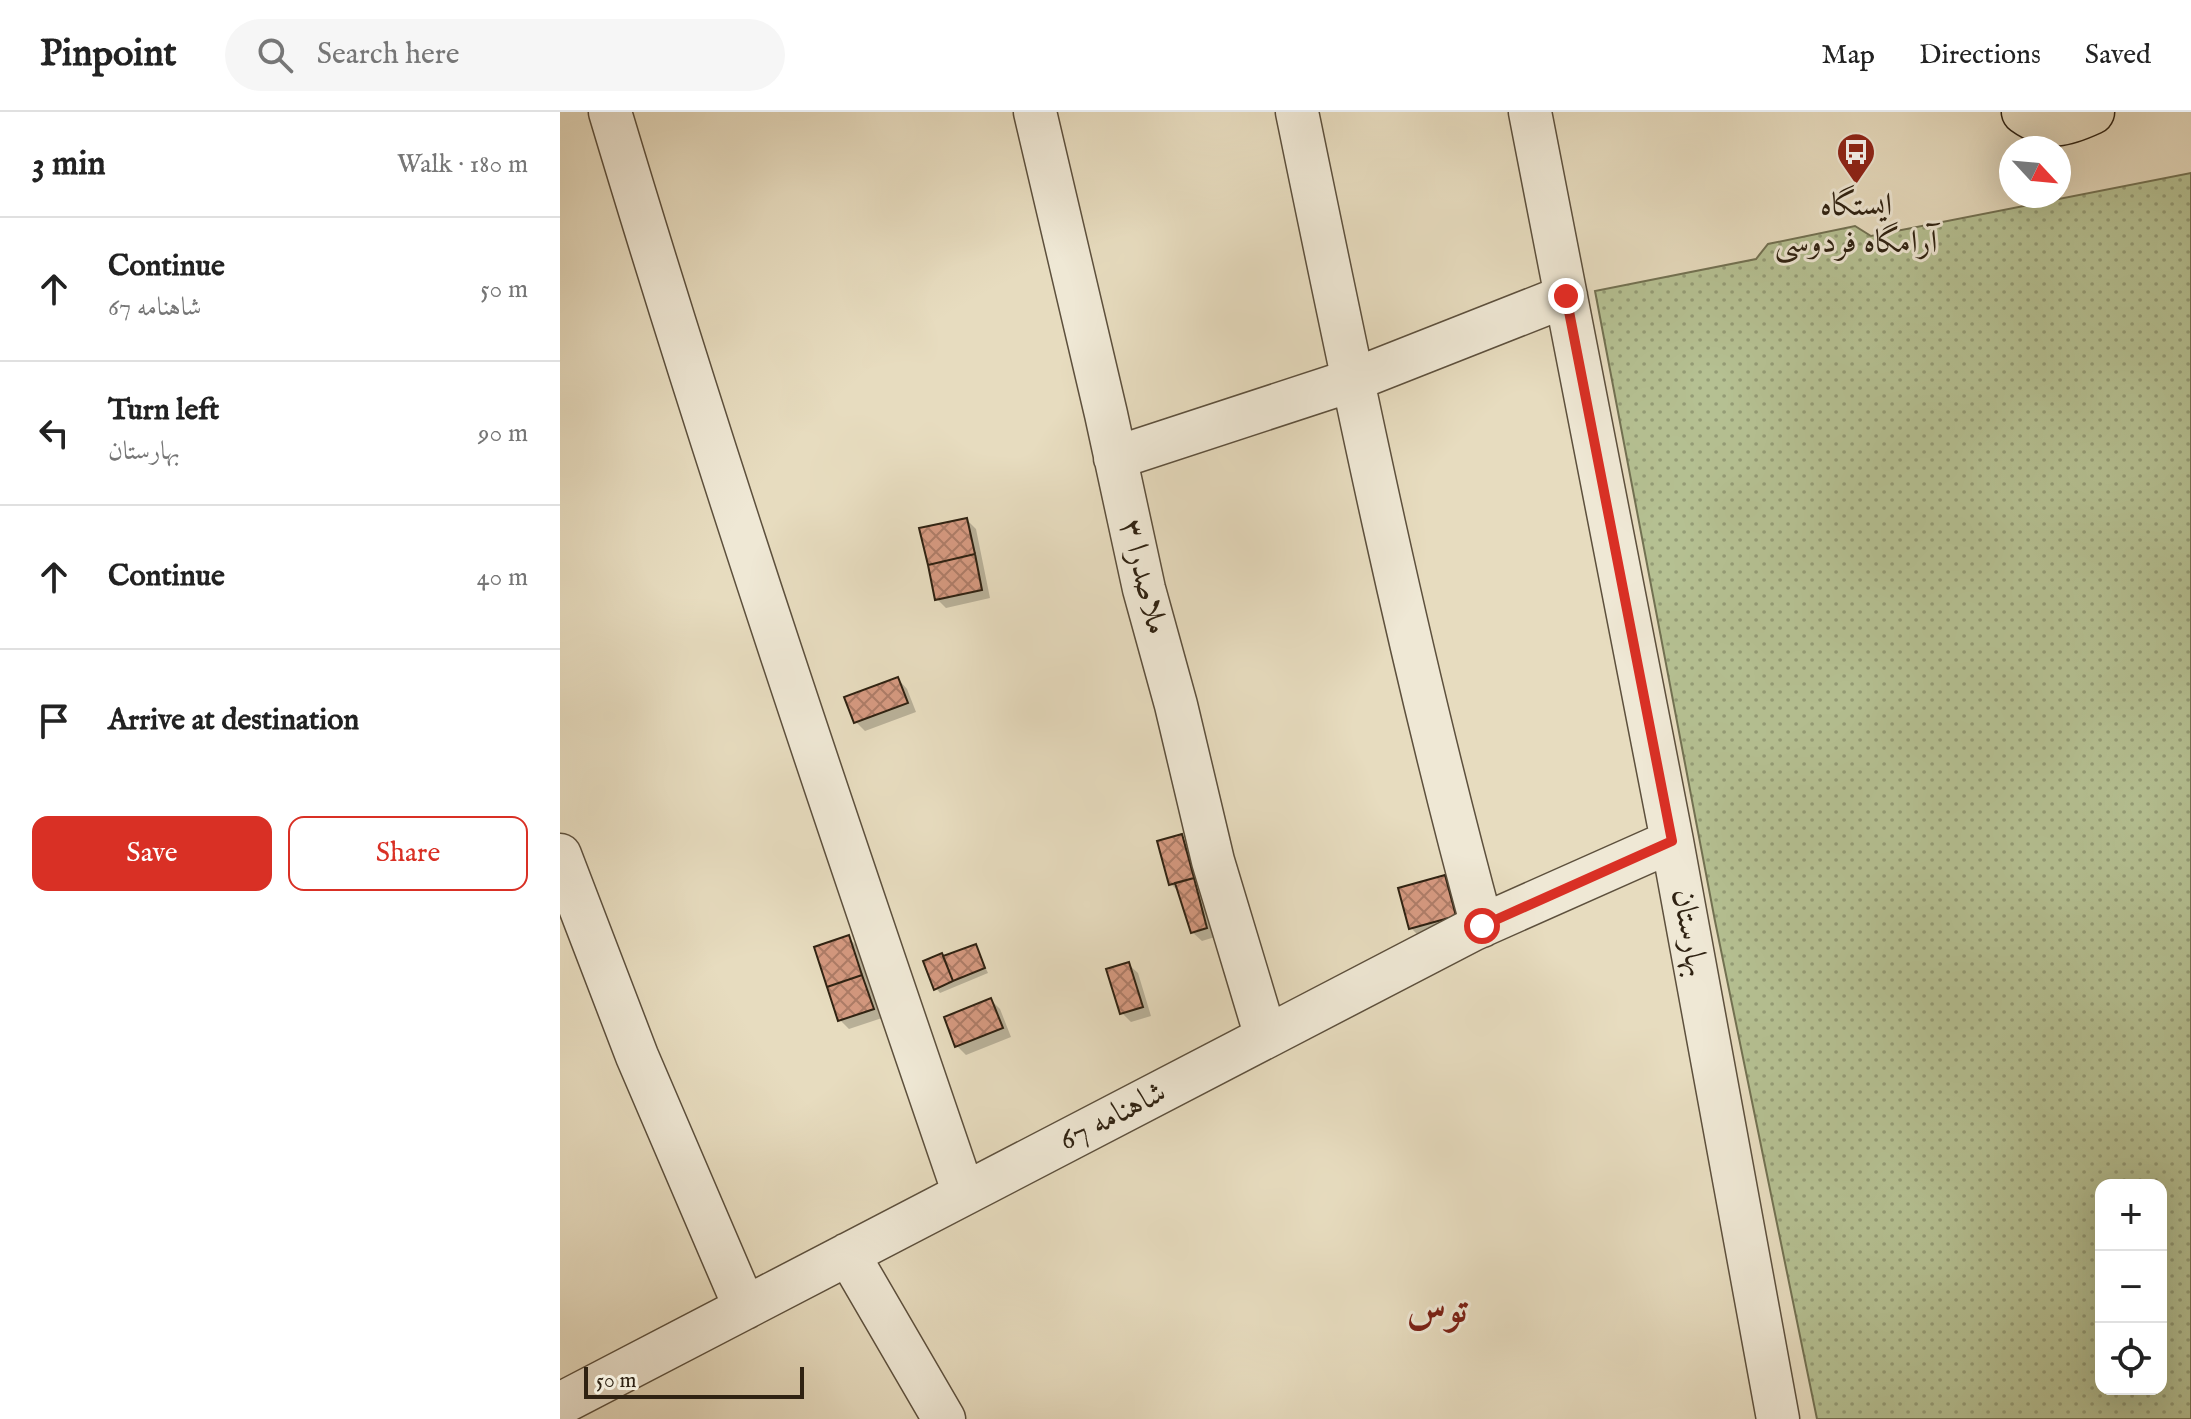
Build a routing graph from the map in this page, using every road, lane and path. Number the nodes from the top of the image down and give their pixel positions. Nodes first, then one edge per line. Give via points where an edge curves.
1 (610, 112) edge
2 (1035, 112) edge
3 (1297, 112) edge
4 (1530, 112) edge
5 (2024, 112) edge
6 (2092, 112) edge
7 (1566, 296) junction
8 (1353, 380) junction
9 (1115, 458) junction
10 (1672, 841) junction
11 (560, 855) edge
12 (1482, 926) junction
13 (1266, 1037) junction
14 (964, 1194) junction
15 (848, 1254) junction
16 (745, 1308) junction
17 (560, 1404) edge
18 (944, 1419) edge
19 (1778, 1419) edge

1 - 14 street via 819,770
2 - 9 street, ملاصدرا ۳
3 - 8 street
4 - 7 street, بهارستان
5 - 6 main road via 2037,122 2067,124
7 - 8 street
7 - 10 street, بهارستان
8 - 9 street
8 - 12 street via 1440,769
9 - 13 street, ملاصدرا ۳ via 1213,861
10 - 12 street, شاهنامه 67
10 - 19 street, بهارستان
11 - 16 street via 637,1056
12 - 13 street, شاهنامه 67
13 - 14 street, شاهنامه 67
14 - 15 street, شاهنامه 67
15 - 16 street, شاهنامه 67
15 - 18 street
16 - 17 street, شاهنامه 67

